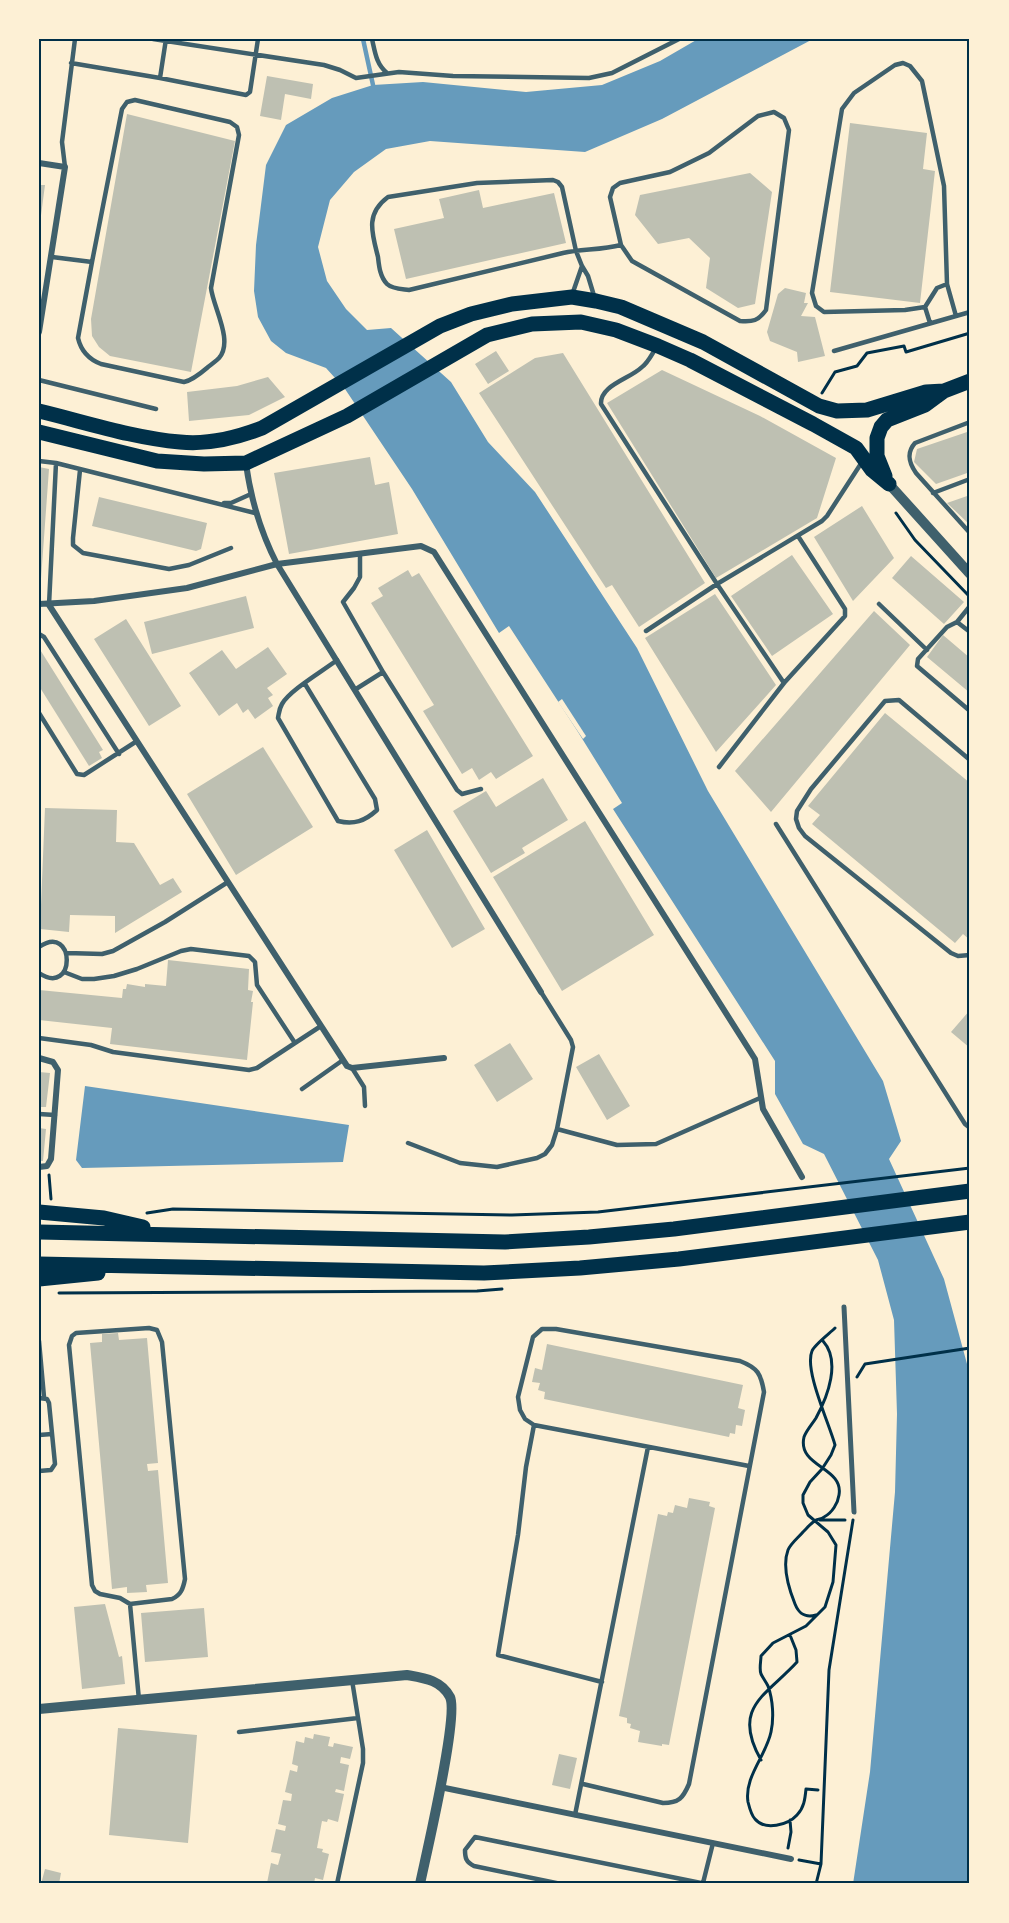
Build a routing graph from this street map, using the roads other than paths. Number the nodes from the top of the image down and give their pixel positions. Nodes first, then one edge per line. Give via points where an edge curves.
1 (75, 39) edge
2 (153, 39) edge
3 (258, 39) edge
4 (372, 39) edge
5 (679, 39) edge
6 (166, 40) edge
7 (255, 56) junction
8 (71, 63) junction
9 (387, 73) junction
10 (160, 78) junction
11 (39, 162) edge
12 (65, 167) junction
13 (621, 245) junction
14 (576, 251) junction
15 (52, 257) junction
16 (92, 262) junction
17 (582, 267) junction
18 (947, 284) junction
19 (572, 297) junction
20 (596, 301) junction
21 (925, 307) junction
22 (970, 312) edge
23 (956, 316) junction
24 (930, 323) junction
25 (39, 332) edge
26 (658, 346) junction
27 (834, 351) dead end
28 (39, 380) edge
29 (970, 381) edge
30 (944, 391) junction
31 (40, 409) edge
32 (156, 410) dead end
33 (970, 422) edge
34 (39, 432) edge
35 (865, 459) junction
36 (39, 461) edge
37 (56, 463) junction
38 (246, 463) junction
39 (80, 470) junction
40 (970, 479) edge
41 (889, 484) junction
42 (933, 493) junction
43 (250, 494) junction
44 (218, 504) junction
45 (255, 513) junction
46 (970, 533) edge
47 (798, 536) junction
48 (231, 548) dead end
49 (360, 555) junction
50 (277, 564) junction
51 (970, 574) edge
52 (717, 584) junction
53 (39, 604) edge
54 (879, 604) dead end
55 (49, 605) junction
56 (970, 606) edge
57 (957, 622) junction
58 (646, 631) dead end
59 (970, 632) edge
60 (39, 634) edge
61 (927, 650) junction
62 (337, 660) junction
63 (383, 672) junction
64 (784, 683) junction
65 (305, 684) junction
66 (356, 689) junction
67 (970, 711) edge
68 (39, 713) edge
69 (137, 741) junction
70 (119, 754) junction
71 (970, 760) edge
72 (719, 767) dead end
73 (481, 789) dead end
74 (776, 824) dead end
75 (228, 882) junction
76 (40, 944) edge
77 (67, 953) junction
78 (970, 955) edge
79 (39, 972) edge
80 (64, 972) junction
81 (542, 992) joint
82 (321, 1026) junction
83 (39, 1038) edge
84 (295, 1043) junction
85 (39, 1058) edge
86 (444, 1058) dead end
87 (343, 1060) junction
88 (352, 1068) junction
89 (302, 1089) dead end
90 (760, 1098) junction
91 (365, 1106) dead end
92 (39, 1114) edge
93 (55, 1115) junction
94 (970, 1128) edge
95 (557, 1129) junction
96 (408, 1143) dead end
97 (39, 1167) edge
98 (802, 1177) dead end
99 (970, 1191) edge
100 (44, 1213) edge
101 (970, 1222) edge
102 (39, 1232) edge
103 (172, 1234) junction
104 (39, 1264) edge
105 (172, 1266) junction
106 (39, 1279) edge
107 (844, 1307) dead end
108 (39, 1341) edge
109 (41, 1398) edge
110 (534, 1425) junction
111 (52, 1434) junction
112 (39, 1435) edge
113 (648, 1447) junction
114 (749, 1466) junction
115 (39, 1471) edge
116 (854, 1512) road end
117 (130, 1604) junction
118 (352, 1680) junction
119 (602, 1682) junction
120 (139, 1700) junction
121 (39, 1709) edge
122 (358, 1718) junction
123 (238, 1732) dead end
124 (582, 1784) junction
125 (440, 1787) junction
126 (575, 1815) junction
127 (713, 1843) junction
128 (788, 1859) road end
129 (337, 1884) edge
130 (420, 1884) edge
131 (561, 1884) edge
132 (704, 1884) edge

1 - 8 lane
2 - 6 lane
3 - 7 lane
4 - 9 lane via 377,59
5 - 9 lane via 612,74 589,78
6 - 7 lane
6 - 10 lane
7 - 9 lane via 324,66 356,78
7 - 10 lane via 250,92 246,95
8 - 10 lane
8 - 12 lane via 62,141
11 - 12 street
12 - 15 street
13 - 13 lane via 632,261 740,321 759,319 766,310 788,142 784,118 774,112 758,116 709,153 670,172 613,188 610,197
13 - 14 lane
14 - 14 lane via 409,290 396,289 387,285 381,274 371,227 375,212 388,197 477,183 554,180 562,188
14 - 17 lane
15 - 16 lane
15 - 25 street
16 - 16 lane via 122,109 127,102 135,100 230,122 237,127 212,288 224,333 219,358 184,382 92,361 78,338
17 - 19 lane
17 - 20 lane
18 - 21 lane via 937,288
18 - 21 lane via 940,163 922,81 903,63 854,93 842,109 812,293 816,306 824,312
18 - 23 lane
19 - 20 main road
19 - 31 main road via 513,304 440,326 242,436 181,443
20 - 30 main road via 621,307 703,342 819,406 837,411 867,410 926,392
21 - 24 lane
22 - 23 lane
23 - 24 lane
24 - 27 lane
26 - 35 main road via 845,441
26 - 38 main road via 581,322 532,324 487,335 346,416
26 - 52 lane via 644,366 606,391 602,404
28 - 32 lane
29 - 30 main road
30 - 41 main road via 926,405 887,420 881,427 876,456
33 - 42 lane via 911,448 910,464
34 - 38 main road via 157,461
35 - 41 main road
35 - 47 lane via 827,516
36 - 37 lane
37 - 39 lane
37 - 55 lane
38 - 43 street
39 - 44 lane
39 - 48 lane via 73,545 83,553 168,569
40 - 42 lane
41 - 51 street
42 - 46 lane
43 - 44 lane
43 - 45 street
44 - 45 lane
45 - 50 street
47 - 52 lane
47 - 64 lane via 846,613
49 - 50 street
49 - 63 lane via 360,577 342,602
49 - 90 street via 421,546 434,552 755,1059
50 - 55 street via 187,588
50 - 62 street
52 - 58 lane
52 - 64 lane
53 - 55 street
54 - 61 lane
55 - 69 street
56 - 57 lane
57 - 59 lane
57 - 61 lane via 947,627
60 - 70 lane
61 - 67 lane via 917,663 919,669
62 - 65 lane
62 - 66 street
63 - 66 lane
63 - 73 lane via 457,790 465,793
64 - 72 lane
65 - 65 lane via 285,700 278,718 338,821 350,824 368,818 377,810 375,799
66 - 81 street
68 - 70 lane via 77,774 84,776
69 - 70 lane
69 - 75 street
71 - 78 lane via 899,700 885,701 811,789 796,819 805,836 951,953
74 - 94 lane
75 - 77 lane via 113,951
75 - 82 street
76 - 77 lane via 53,942
77 - 80 lane
79 - 80 lane via 54,977
80 - 84 lane via 82,979 104,978 191,949 249,956 255,962 257,985
81 - 95 lane via 573,1047
82 - 84 lane
82 - 87 street
83 - 84 lane via 249,1070
85 - 93 street via 53,1062 58,1070
86 - 88 street
87 - 88 street
87 - 89 lane
88 - 91 lane via 364,1088
90 - 95 lane via 656,1144 617,1145
90 - 98 street
92 - 93 lane
93 - 97 street via 51,1159 48,1165
95 - 96 lane via 545,1154 497,1167 460,1163
99 - 103 main road via 674,1229 506,1242
100 - 103 main road via 104,1218
101 - 105 main road via 580,1268 484,1273
102 - 103 main road
104 - 105 main road
105 - 106 main road
107 - 116 street
108 - 109 lane
109 - 111 lane via 49,1402
110 - 113 lane
110 - 114 lane via 525,1419 518,1397 533,1337 542,1329 740,1361 756,1370 764,1392
110 - 119 lane via 498,1655
111 - 112 lane
111 - 115 lane via 55,1464 51,1470
113 - 114 lane
113 - 119 lane
114 - 124 lane via 685,1794 675,1803 663,1803
117 - 117 lane via 100,1594 92,1585 69,1345 76,1334 149,1328 157,1330 162,1342 184,1579 182,1591 172,1599
117 - 120 lane
118 - 120 street
118 - 122 lane
118 - 125 street via 407,1675 428,1678 441,1685 451,1699 452,1717
119 - 124 lane
120 - 121 street
122 - 123 lane
122 - 129 lane via 363,1763
124 - 126 lane
125 - 126 street
125 - 130 street
126 - 127 street
127 - 128 street
127 - 132 lane
131 - 132 lane via 474,1866 465,1858 465,1850 475,1837

